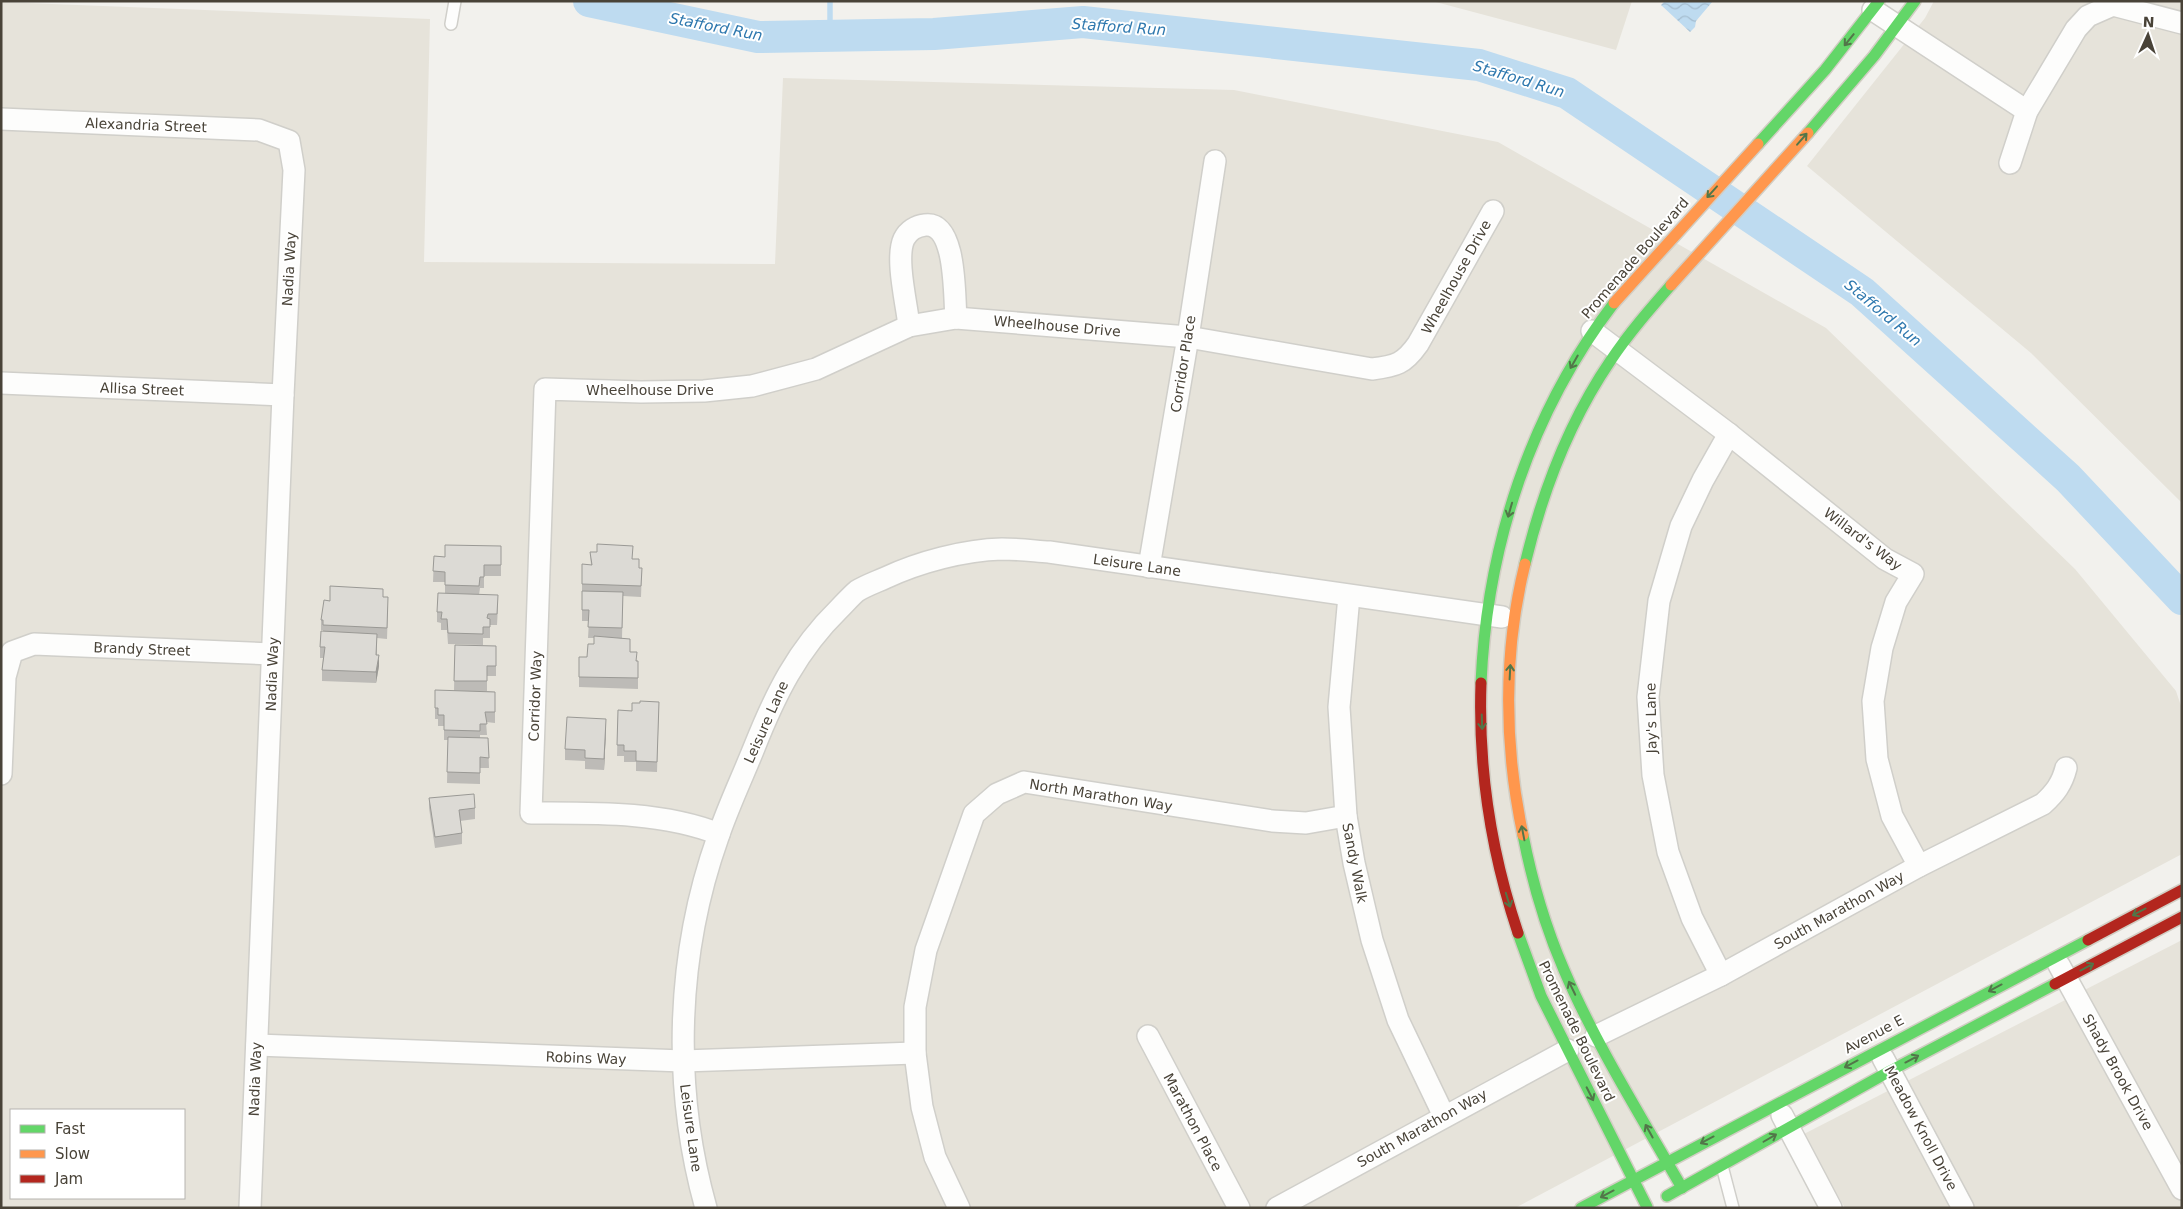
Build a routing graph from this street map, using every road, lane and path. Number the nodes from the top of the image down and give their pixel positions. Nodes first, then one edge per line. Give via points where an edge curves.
1 (455, 1) edge
2 (1915, 1) edge
3 (1872, 5) edge
4 (2182, 23) edge
5 (451, 24) dead end
6 (1898, 26) junction
7 (2027, 111) junction
8 (1, 119) edge
9 (289, 141) joint
10 (1215, 162) dead end
11 (2010, 163) dead end
12 (1493, 211) dead end
13 (956, 318) junction
14 (909, 326) junction
15 (1592, 331) junction
16 (1188, 337) junction
17 (1617, 350) junction
18 (1, 383) edge
19 (545, 389) joint
20 (283, 395) junction
21 (1729, 434) junction
22 (1149, 567) junction
23 (1349, 596) junction
24 (1487, 614) junction
25 (1515, 619) junction
26 (272, 654) junction
27 (2066, 768) dead end
28 (1, 774) edge
29 (1346, 816) junction
30 (718, 834) junction
31 (1919, 866) junction
32 (2182, 890) edge
33 (2182, 917) edge
34 (1544, 921) junction
35 (1517, 931) junction
36 (2055, 956) junction
37 (1721, 975) junction
38 (2066, 978) junction
39 (1148, 1036) dead end
40 (1596, 1036) junction
41 (257, 1045) junction
42 (1878, 1049) junction
43 (1568, 1050) junction
44 (915, 1053) junction
45 (683, 1061) junction
46 (1890, 1071) junction
47 (1776, 1103) junction
48 (1444, 1116) junction
49 (1788, 1128) junction
50 (1667, 1162) junction
51 (1722, 1166) junction
52 (1634, 1180) junction
53 (1682, 1188) junction
54 (2182, 1189) edge
55 (1646, 1207) edge
56 (250, 1208) edge
57 (706, 1208) edge
58 (959, 1208) edge
59 (1238, 1208) edge
60 (1277, 1208) edge
61 (1581, 1208) edge
62 (1733, 1208) edge
63 (1831, 1208) edge
64 (1964, 1208) edge

1 - 5 lane
2 - 6 street, Promenade Boulevard
3 - 6 street
3 -> 15 street, Promenade Boulevard via 1824,70 1619,296
4 - 7 street via 2113,5 2088,16 2076,29
6 - 7 street
17 -> 6 street, Promenade Boulevard via 1705,244 1877,55
7 - 11 street
8 - 9 street, Alexandria Street via 258,130
9 - 20 street, Nadia Way via 294,170
10 - 16 street, Corridor Place
12 - 16 street, Wheelhouse Drive via 1418,344 1408,359 1392,366 1372,368
13 - 14 street, Wheelhouse Drive
13 - 14 street via 947,240 939,229 927,224 914,227 904,240 901,259
13 - 16 street, Wheelhouse Drive
14 - 19 street, Wheelhouse Drive via 816,369 752,386 641,392
15 - 17 street, Willard's Way
15 -> 24 street, Promenade Boulevard via 1537,431 1520,475 1496,564
16 - 22 street, Corridor Place
17 - 21 street, Willard's Way
17 - 25 street, Promenade Boulevard via 1590,396 1554,473 1522,574
18 - 20 street, Allisa Street
19 - 30 street, Corridor Way via 531,813 663,818 695,824
20 - 26 street, Nadia Way
21 - 31 street, Willard's Way via 1885,559 1913,574 1896,602 1882,648 1873,701 1877,758 1892,816
21 - 37 street, Jay's Lane via 1681,526 1660,601 1648,697 1654,775 1668,852 1692,918
22 - 23 street, Leisure Lane
22 - 30 street, Leisure Lane via 1049,552 1000,549 938,558 897,572 857,591 828,619 797,657 775,697
23 - 24 street, Leisure Lane
23 - 29 street, Sandy Walk via 1339,707
24 - 25 street, Leisure Lane
24 -> 35 street, Promenade Boulevard via 1481,662 1486,799 1504,889
34 -> 25 street, Promenade Boulevard via 1522,831 1513,769 1509,718
26 - 28 street, Brandy Street via 34,644 12,652 5,677
26 - 41 street, Nadia Way
27 - 31 street, South Marathon Way via 2055,793 2042,804
29 - 44 street, North Marathon Way via 1306,823 1272,821 1024,782 997,794 974,814 926,950 915,1007
29 - 48 street, Sandy Walk via 1372,940 1398,1020
30 - 45 street, Leisure Lane via 693,934 686,986
31 - 37 street, South Marathon Way
32 -> 36 street, Avenue E
38 -> 33 street
34 - 35 street
40 -> 34 street, Promenade Boulevard
35 - 43 street, Promenade Boulevard via 1541,996
36 - 38 street, Shady Brook Drive
36 -> 42 street, Avenue E
37 - 40 street, South Marathon Way
46 -> 38 street
38 - 54 street, Shady Brook Drive
39 - 59 street, Marathon Place
50 -> 40 street, Promenade Boulevard
41 - 45 street, Robins Way
41 - 56 street, Nadia Way
42 - 46 street, Meadow Knoll Drive
42 -> 47 street, Avenue E
43 - 48 street, South Marathon Way
43 -> 52 street, Promenade Boulevard
44 - 45 street, Robins Way
44 - 58 street, North Marathon Way via 922,1107 935,1157
45 - 57 street, Leisure Lane via 687,1116 696,1172
46 - 49 street
46 - 64 street, Meadow Knoll Drive
47 - 49 street
47 -> 50 street, Avenue E
48 - 60 street, South Marathon Way
51 -> 49 street
49 - 63 street
50 - 52 street, Avenue E
50 - 53 street, Promenade Boulevard
51 - 53 street
51 - 62 lane
52 - 55 street, Promenade Boulevard
52 -> 61 street, Avenue E
53 - 55 street

